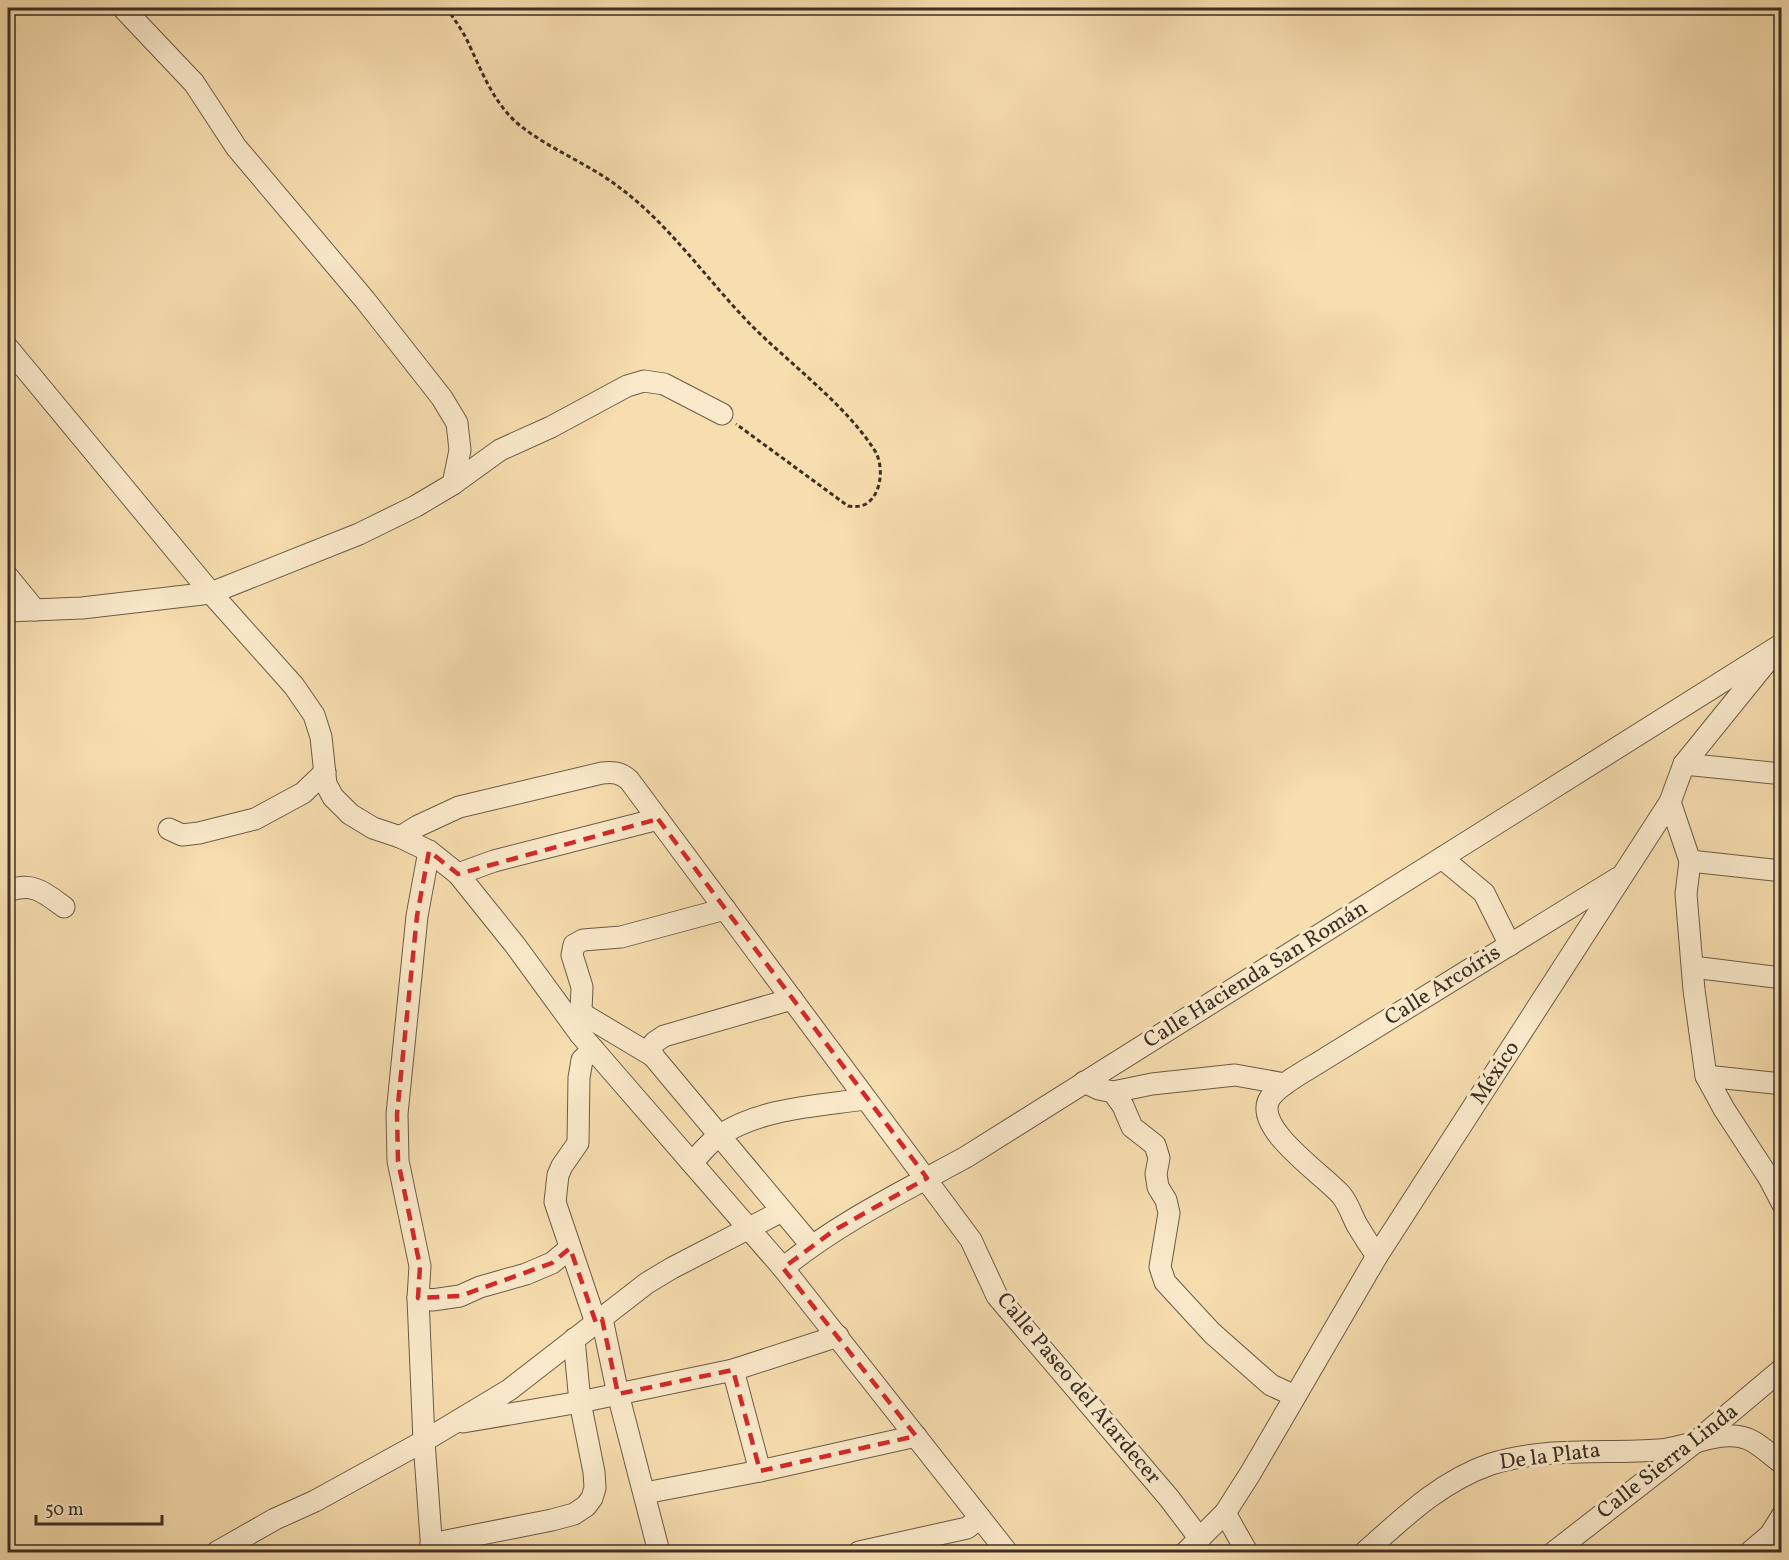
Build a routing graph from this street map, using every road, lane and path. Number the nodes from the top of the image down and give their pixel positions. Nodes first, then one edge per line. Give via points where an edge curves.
1 (123, 8) edge
2 (446, 8) edge
3 (8, 348) edge
4 (722, 414) joint
5 (453, 484) junction
6 (8, 577) edge
7 (212, 593) junction
8 (35, 610) junction
9 (8, 611) edge
10 (1780, 645) edge
11 (1684, 764) junction
12 (325, 772) junction
13 (1782, 774) edge
14 (1670, 802) junction
15 (658, 819) junction
16 (169, 829) dead end
17 (400, 837) junction
18 (429, 851) junction
19 (1442, 858) junction
20 (1690, 861) junction
21 (1782, 871) edge
22 (458, 874) junction
23 (1624, 874) junction
24 (8, 891) edge
25 (64, 907) dead end
26 (725, 909) junction
27 (1510, 945) junction
28 (1693, 967) junction
29 (1782, 978) edge
30 (792, 999) junction
31 (585, 1032) junction
32 (653, 1056) junction
33 (1706, 1076) junction
34 (1084, 1082) junction
35 (1285, 1084) junction
36 (1782, 1084) edge
37 (1113, 1092) junction
38 (865, 1099) junction
39 (719, 1135) junction
40 (692, 1163) junction
41 (927, 1178) junction
42 (1775, 1179) edge
43 (1782, 1203) edge
44 (782, 1211) junction
45 (750, 1229) junction
46 (811, 1245) junction
47 (570, 1248) junction
48 (1377, 1256) junction
49 (783, 1268) junction
50 (418, 1298) junction
51 (599, 1321) junction
52 (838, 1336) junction
53 (574, 1339) junction
54 (733, 1370) junction
55 (1782, 1370) edge
56 (618, 1394) junction
57 (1295, 1396) junction
58 (580, 1402) junction
59 (454, 1423) junction
60 (916, 1436) junction
61 (424, 1441) junction
62 (1693, 1444) junction
63 (1781, 1462) edge
64 (760, 1471) junction
65 (1782, 1475) edge
66 (645, 1493) junction
67 (1225, 1513) junction
68 (1782, 1516) edge
69 (980, 1518) junction
70 (1193, 1546) edge
71 (432, 1548) edge
72 (217, 1552) edge
73 (659, 1552) edge
74 (859, 1552) edge
75 (1007, 1552) edge
76 (1247, 1552) edge
77 (1365, 1552) edge
78 (1554, 1552) edge
79 (1750, 1552) edge

1 - 5 street via 194,83 248,163 365,300 442,398 457,423 460,450
2 - 4 path via 503,108 548,145 620,187 655,218 753,326 848,419 879,461 881,473 873,498 865,505 848,506
3 - 7 street
4 - 5 street via 664,384 644,381 500,450
5 - 7 street via 359,534
6 - 8 street
7 - 8 street
7 - 12 street via 294,686 314,715
8 - 9 street
10 - 11 street, México
10 - 19 street, Calle Hacienda San Román
11 - 13 street
11 - 14 street, México
12 - 16 street via 303,793 255,819 182,835
12 - 17 street via 333,797 350,814 373,828
14 - 20 street
14 - 23 street, México
15 - 17 street, Calle Paseo del Atardecer via 623,774 614,772 459,807
15 - 22 street
15 - 26 street, Calle Paseo del Atardecer
17 - 18 street
18 - 22 street
18 - 50 street via 417,916 397,1114 398,1161 420,1266
19 - 27 street via 1484,893
19 - 34 street, Calle Hacienda San Román
20 - 21 street
20 - 28 street via 1686,894
22 - 31 street
23 - 27 street, Calle Arcoíris
23 - 48 street, México
24 - 25 street via 40,889
26 - 30 street, Calle Paseo del Atardecer
26 - 31 street via 621,937 583,940 574,945 572,955 582,987
27 - 35 street, Calle Arcoíris
28 - 29 street
28 - 33 street
30 - 32 street via 664,1036 651,1047
30 - 38 street, Calle Paseo del Atardecer
31 - 32 street
31 - 40 street
31 - 47 street via 578,1143 558,1175 555,1202
32 - 39 street
33 - 36 street
33 - 42 street via 1724,1110
34 - 37 street
34 - 41 street
35 - 37 street via 1235,1075
35 - 48 street, Calle Arcoíris via 1268,1104 1273,1127 1285,1144 1344,1198
37 - 57 street via 1132,1127 1155,1145 1160,1158 1158,1187 1169,1213 1160,1267 1166,1282 1212,1333 1271,1385
38 - 39 street via 767,1115
38 - 41 street, Calle Paseo del Atardecer
39 - 40 street
39 - 44 street
40 - 45 street
41 - 46 street
41 - 70 street, Calle Paseo del Atardecer via 971,1240 997,1296 1169,1498
42 - 43 street
44 - 45 street
44 - 46 street
45 - 49 street
45 - 51 street via 647,1283
46 - 49 street
47 - 50 street via 552,1263 460,1296
47 - 51 street
48 - 57 street, México
49 - 52 street
50 - 61 street
51 - 53 street
51 - 56 street
52 - 54 street
52 - 60 street
53 - 58 street
53 - 59 street via 508,1390
54 - 56 street
54 - 64 street
55 - 62 street, Calle Sierra Linda
56 - 58 street
56 - 66 street
57 - 67 street, México
58 - 59 street
58 - 71 street via 595,1488 586,1506 552,1520
59 - 61 street
60 - 64 street
60 - 69 street
61 - 71 street
61 - 72 street
62 - 63 street, De la Plata via 1720,1436 1741,1437
62 - 77 street, De la Plata via 1660,1450 1575,1452 1491,1464 1449,1483 1424,1500
62 - 78 street, Calle Sierra Linda
63 - 65 street
64 - 66 street
66 - 73 street
67 - 70 street, México
67 - 76 street
68 - 79 street via 1770,1535
69 - 74 street via 967,1528
69 - 75 street

